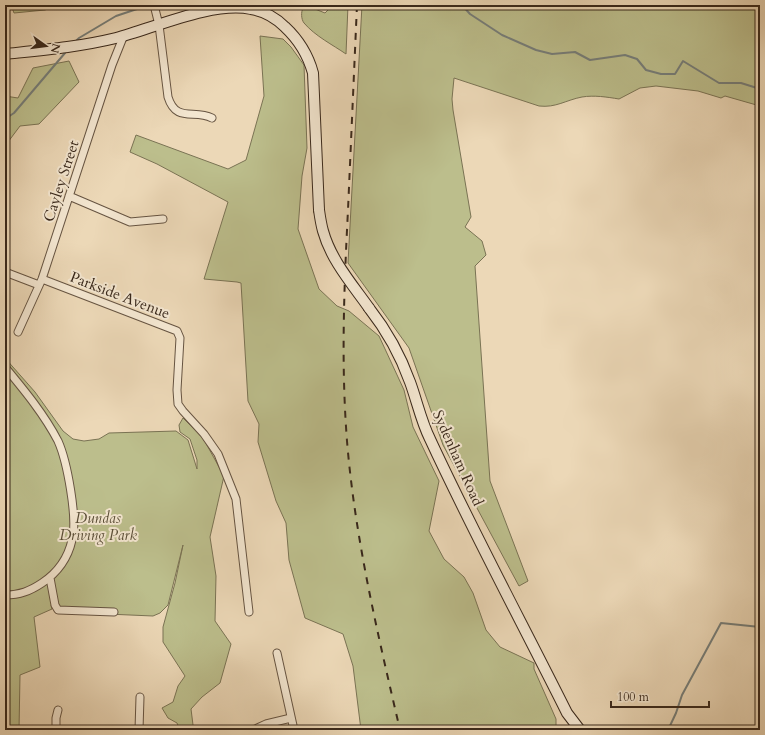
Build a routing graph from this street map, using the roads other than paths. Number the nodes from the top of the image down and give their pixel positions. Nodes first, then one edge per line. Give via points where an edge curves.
1 (154, 5) edge
2 (160, 25) junction
3 (124, 35) junction
4 (5, 54) edge
5 (212, 118) dead end
6 (70, 196) junction
7 (163, 219) dead end
8 (5, 272) edge
9 (41, 282) junction
10 (18, 332) dead end
11 (5, 367) edge
12 (50, 578) junction
13 (5, 595) edge
14 (114, 612) dead end
15 (249, 612) dead end
16 (277, 653) dead end
17 (140, 697) dead end
18 (58, 710) dead end
19 (291, 718) junction
20 (56, 730) edge
21 (139, 730) edge
22 (253, 730) edge
23 (294, 730) edge
24 (580, 730) edge

1 - 2 street
2 - 3 main road, Sydenham Road
2 - 5 street via 170,104 184,114 205,114
2 - 24 main road, Sydenham Road, bridge via 226,8 252,9 282,23 303,48 313,73 319,210 330,250 398,352 429,437 461,505 567,713
3 - 4 main road, Sydenham Road via 62,49
3 - 6 street, Cayley Street
6 - 7 street via 130,222
6 - 9 street, Cayley Street
8 - 9 street, Parkside Avenue
9 - 10 street, Cayley Street
9 - 15 street, Parkside Avenue via 177,331 180,338 178,404 218,454 236,499
11 - 12 street via 41,414 58,442 65,462 71,493 73,539 60,568
12 - 13 street via 24,593
12 - 14 street via 58,610
16 - 19 street
17 - 21 street
18 - 20 street
19 - 22 street
19 - 23 street

